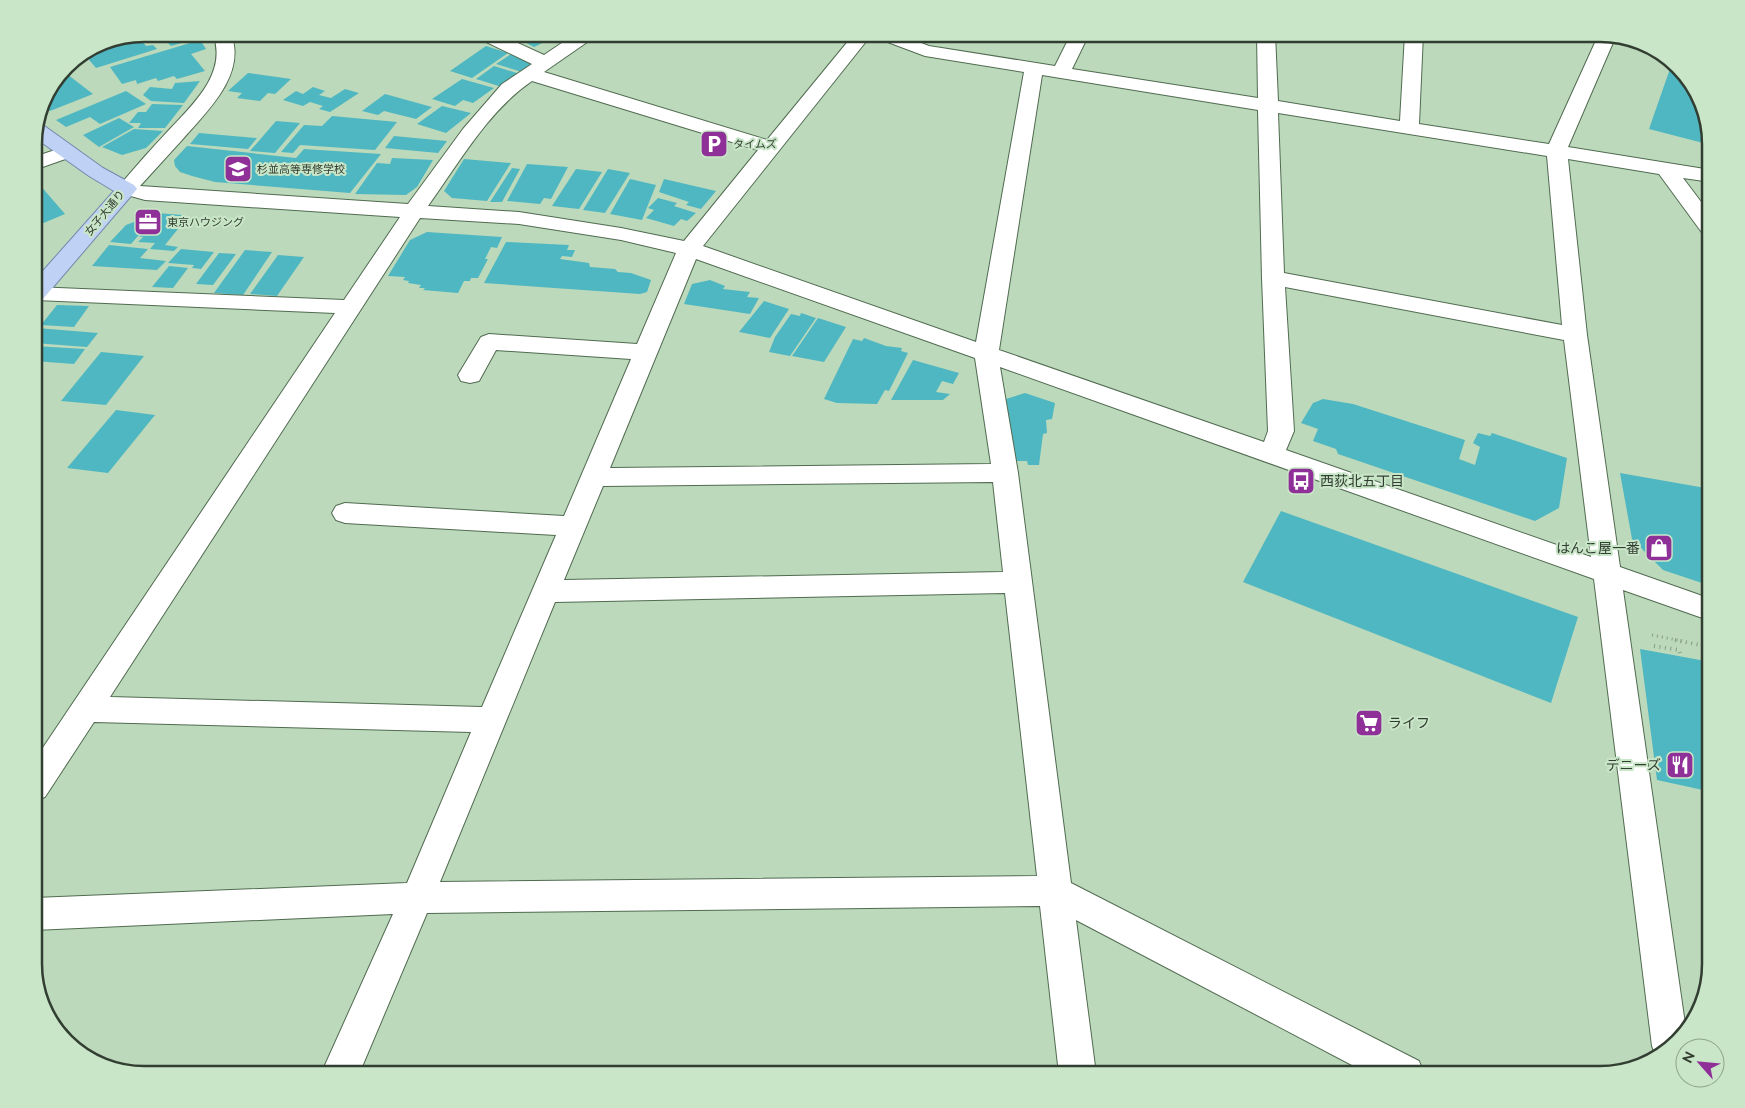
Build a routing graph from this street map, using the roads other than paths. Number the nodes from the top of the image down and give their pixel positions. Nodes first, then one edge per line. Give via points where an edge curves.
1 (226, 42) edge
2 (501, 42) edge
3 (575, 42) edge
4 (857, 42) edge
5 (903, 42) edge
6 (1076, 42) edge
7 (1266, 42) edge
8 (1414, 42) edge
9 (1604, 43) edge
10 (545, 63) junction
11 (1034, 69) junction
12 (1061, 73) junction
13 (529, 74) junction
14 (1268, 107) junction
15 (1409, 129) junction
16 (43, 135) edge
17 (770, 148) junction
18 (67, 152) junction
19 (1557, 152) junction
20 (43, 161) edge
21 (1665, 168) junction
22 (1702, 174) edge
23 (127, 189) junction
24 (414, 211) junction
25 (1702, 217) edge
26 (689, 249) junction
27 (1274, 278) junction
28 (43, 285) edge
29 (43, 294) edge
30 (351, 307) junction
31 (1575, 335) junction
32 (646, 352) junction
33 (986, 354) junction
34 (470, 375) dead end
35 (1272, 454) junction
36 (1005, 473) junction
37 (594, 477) junction
38 (345, 513) dead end
39 (573, 526) junction
40 (1606, 573) junction
41 (1018, 582) junction
42 (546, 591) junction
43 (1702, 607) edge
44 (85, 709) junction
45 (492, 720) junction
46 (43, 773) edge
47 (1054, 891) junction
48 (417, 898) junction
49 (43, 914) edge
50 (1669, 1039) edge
51 (344, 1066) edge
52 (1076, 1066) edge
53 (1391, 1066) edge

1 - 23 street via 222,74 213,90
2 - 10 street
3 - 10 street
4 - 17 street
5 - 11 street via 925,51
6 - 12 street
7 - 14 street
8 - 15 street
9 - 19 street
10 - 13 street
11 - 12 street
11 - 33 street
12 - 14 street
13 - 17 street
13 - 24 street via 509,88 470,133
14 - 15 street
14 - 27 street
15 - 19 street
16 - 18 main road, 女子大通り
17 - 26 street
18 - 20 street
18 - 23 main road, 女子大通り
19 - 21 street
19 - 31 street
21 - 22 street
21 - 25 street
23 - 24 street via 145,194
23 - 28 main road, 女子大通り
24 - 26 street via 519,218 593,228
24 - 30 street
26 - 32 street
26 - 33 street
27 - 31 street
27 - 35 street via 1281,431
29 - 30 street
30 - 44 street
31 - 40 street
32 - 34 street via 489,342
32 - 37 street
33 - 35 street
33 - 36 street
35 - 40 street
36 - 37 street
36 - 41 street
37 - 39 street
38 - 39 street
39 - 42 street
40 - 43 street
40 - 50 street
41 - 42 street
41 - 47 street
42 - 45 street
44 - 45 street
44 - 46 street
45 - 48 street
47 - 48 street
47 - 52 street
47 - 53 street
48 - 49 street
48 - 51 street

